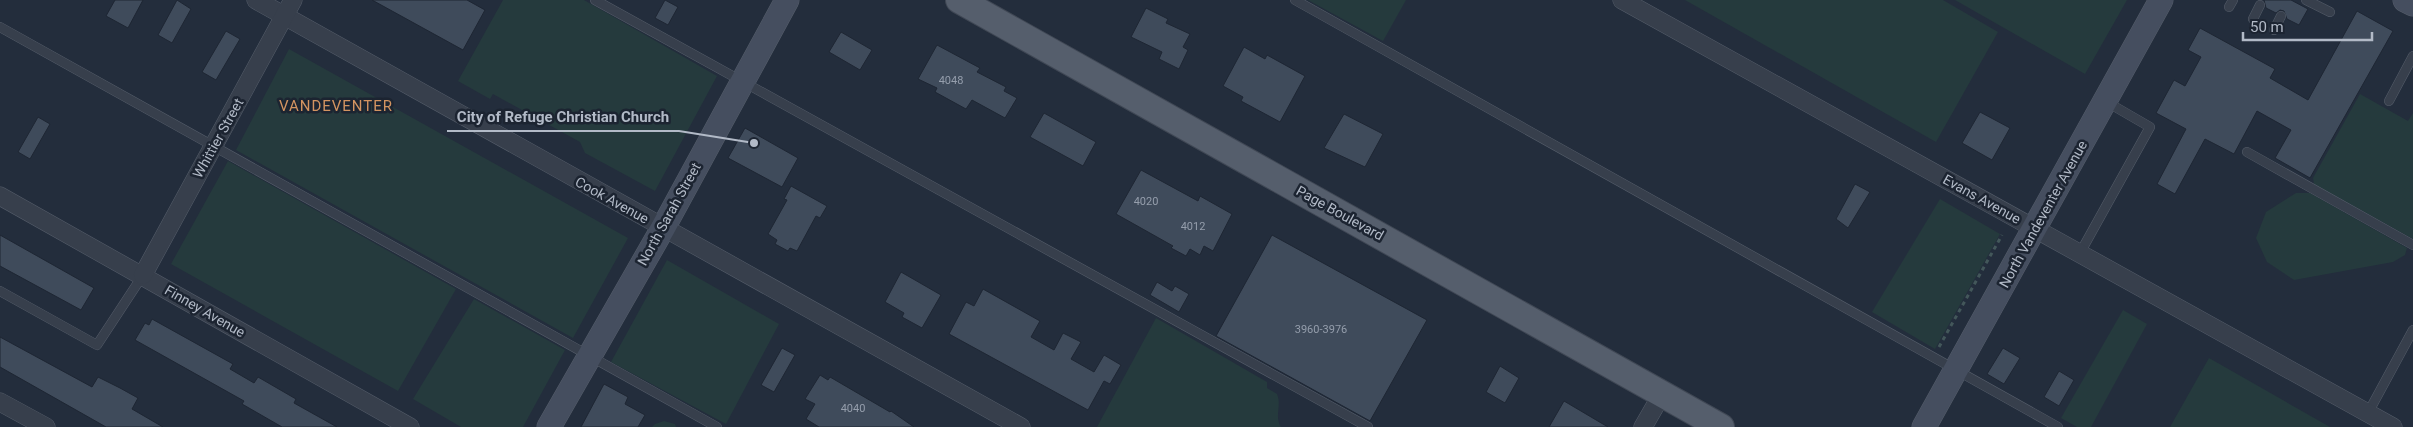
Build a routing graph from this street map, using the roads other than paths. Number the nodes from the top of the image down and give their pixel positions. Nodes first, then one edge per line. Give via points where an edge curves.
1 (256, 0) edge
2 (293, 0) edge
3 (595, 0) edge
4 (787, 0) edge
5 (959, 0) edge
6 (1295, 0) edge
7 (1622, 0) edge
8 (2161, 0) edge
9 (2306, 0) edge
10 (2405, 0) edge
11 (2413, 4) edge
12 (2260, 5) dead end
13 (2330, 12) dead end
14 (285, 16) junction
15 (2282, 16) dead end
16 (2253, 19) dead end
17 (0, 28) edge
18 (2274, 30) dead end
19 (2413, 56) edge
20 (742, 81) junction
21 (2105, 101) junction
22 (2389, 101) dead end
23 (213, 146) junction
24 (2247, 152) dead end
25 (0, 196) edge
26 (663, 228) junction
27 (2035, 228) junction
28 (2413, 245) edge
29 (2080, 253) junction
30 (143, 275) junction
31 (0, 291) edge
32 (2413, 330) edge
33 (590, 356) junction
34 (1956, 370) junction
35 (1662, 394) junction
36 (0, 402) edge
37 (2368, 413) junction
38 (46, 427) edge
39 (410, 427) edge
40 (550, 427) edge
41 (717, 427) edge
42 (1021, 427) edge
43 (1368, 427) edge
44 (1643, 427) edge
45 (1720, 427) edge
46 (1924, 427) edge
47 (2058, 427) edge
48 (2394, 427) edge

1 - 14 street, Cook Avenue
2 - 14 street, Whittier Street
3 - 20 lane
4 - 20 main road, North Sarah Street
5 - 35 main road, Page Boulevard
6 - 34 lane
7 - 27 street, Evans Avenue
8 - 21 main road, North Vandeventer Avenue
9 - 13 lane
10 - 11 main road
12 - 16 lane
14 - 23 street, Whittier Street
14 - 26 street, Cook Avenue
15 - 18 lane
17 - 23 lane
19 - 22 lane
20 - 26 main road, North Sarah Street
20 - 43 lane
21 - 27 main road, North Vandeventer Avenue
21 - 29 lane via 2150,127
23 - 30 street, Whittier Street
23 - 33 lane
24 - 28 lane
25 - 30 street, Finney Avenue
26 - 33 main road, North Sarah Street
26 - 42 street, Cook Avenue
27 - 29 street, Evans Avenue
27 - 34 main road, North Vandeventer Avenue
29 - 37 street, Evans Avenue
30 - 31 lane via 97,345
30 - 39 street, Finney Avenue
32 - 37 lane
33 - 40 main road, North Sarah Street
33 - 41 lane
34 - 46 main road, North Vandeventer Avenue
34 - 47 lane
35 - 44 street
35 - 45 main road, Page Boulevard
36 - 38 street
37 - 48 street, Evans Avenue

